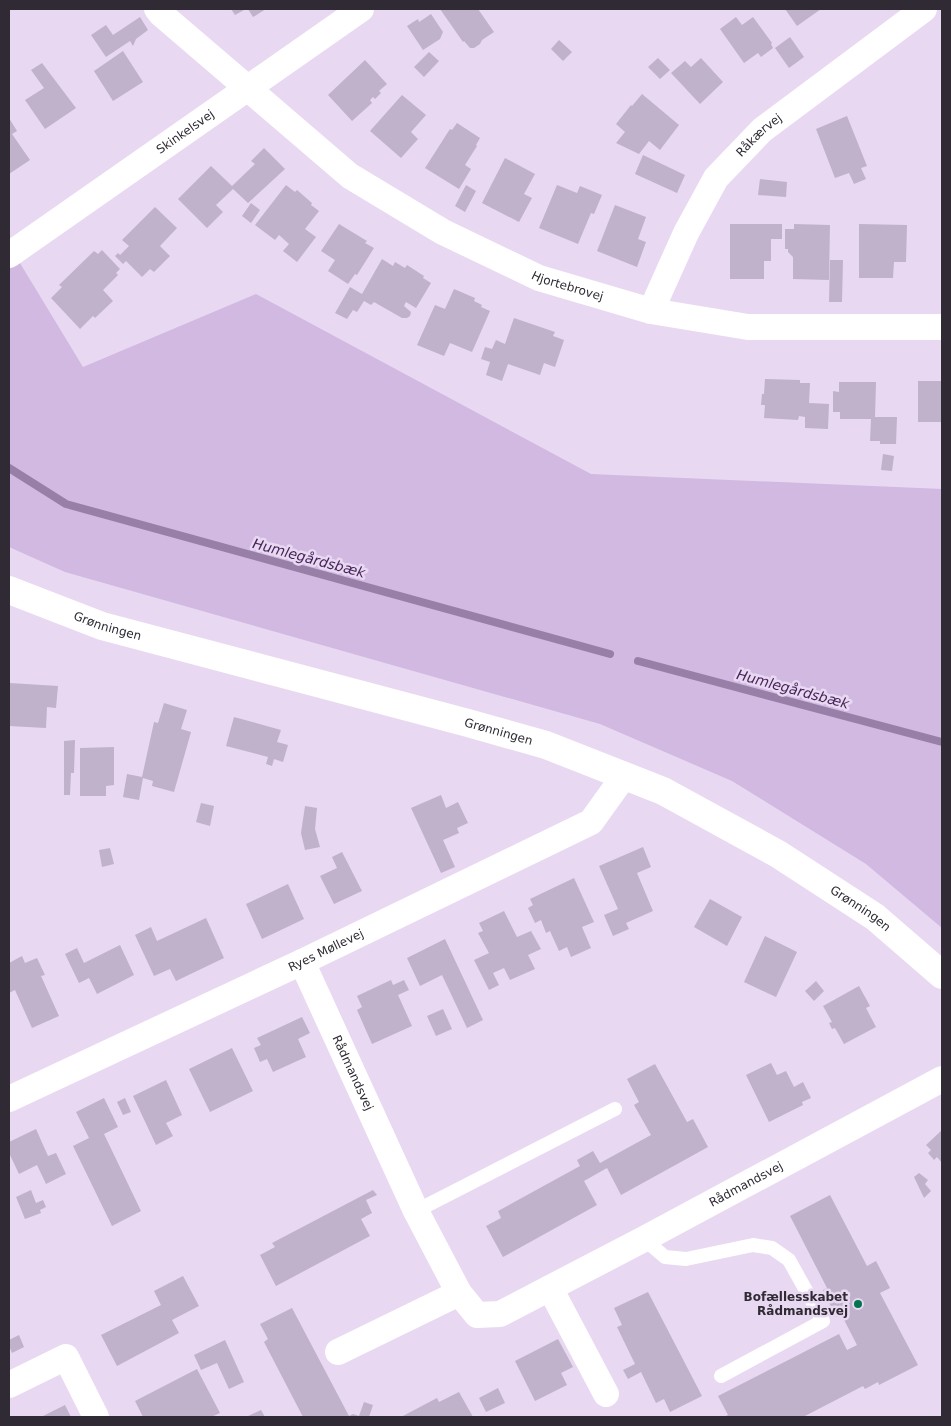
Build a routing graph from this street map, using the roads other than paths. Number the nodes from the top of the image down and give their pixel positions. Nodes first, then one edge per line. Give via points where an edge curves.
1 (157, 9) edge
2 (361, 9) edge
3 (924, 9) edge
4 (247, 88) junction
5 (9, 255) edge
6 (651, 311) junction
7 (942, 328) edge
8 (9, 590) edge
9 (624, 776) junction
10 (302, 962) junction
11 (942, 975) edge
12 (942, 1080) edge
13 (9, 1100) edge
14 (615, 1108) dead end
15 (416, 1211) junction
16 (644, 1239) junction
17 (550, 1288) junction
18 (458, 1293) junction
19 (338, 1352) dead end
20 (721, 1376) dead end
21 (9, 1386) edge
22 (606, 1394) dead end
23 (96, 1417) edge

1 - 4 street, Hjortebrovej
2 - 4 street, Skinkelsvej
3 - 6 street, Råkærvej via 762,130 716,178 686,233
4 - 5 street, Skinkelsvej
4 - 6 street, Hjortebrovej via 350,176 443,232 539,278
6 - 7 street, Hjortebrovej via 748,327
8 - 9 street, Grønningen via 102,626 546,745
9 - 10 street, Ryes Møllevej via 591,822
9 - 11 street, Grønningen via 664,791 778,854 875,917
10 - 13 street, Ryes Møllevej
10 - 15 street, Rådmandsvej
12 - 16 street, Rådmandsvej
14 - 15 lane
15 - 18 street, Rådmandsvej
16 - 17 street, Rådmandsvej
16 - 20 lane via 665,1258 686,1259 753,1245 772,1248 789,1260 823,1321
17 - 18 street, Rådmandsvej via 500,1314 477,1315
17 - 22 street
18 - 19 street
21 - 23 street via 66,1357

